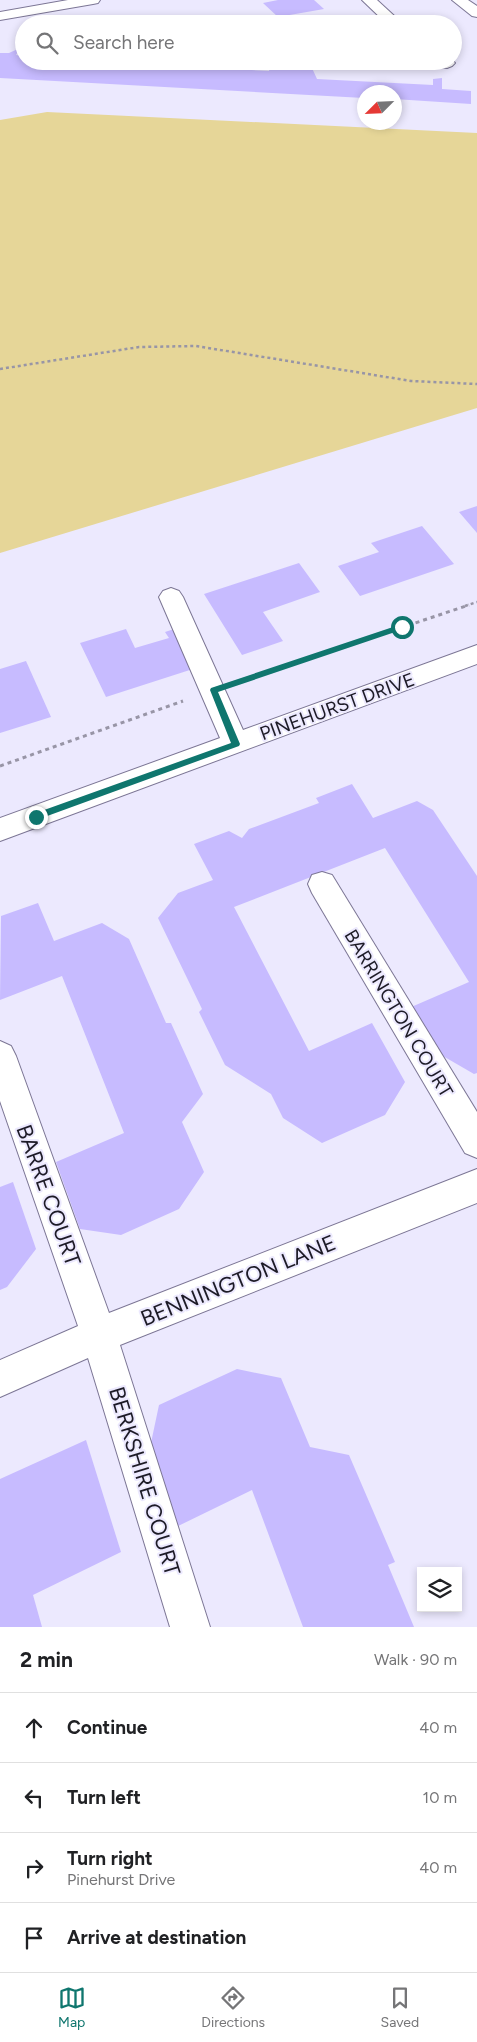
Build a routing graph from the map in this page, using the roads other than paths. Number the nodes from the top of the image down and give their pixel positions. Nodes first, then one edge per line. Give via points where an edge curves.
1 (92, 0) edge
2 (369, 0) edge
3 (459, 0) edge
4 (477, 13) edge
5 (386, 15) edge
6 (0, 16) edge
7 (0, 28) edge
8 (15, 29) edge
9 (171, 597) dead end
10 (477, 654) edge
11 (236, 744) junction
12 (0, 830) edge
13 (322, 884) dead end
14 (0, 1056) edge
15 (477, 1142) edge
16 (477, 1186) edge
17 (99, 1335) junction
18 (0, 1379) edge
19 (190, 1627) edge

1 - 6 street
2 - 5 street
3 - 4 street
7 - 8 street
9 - 11 street
10 - 11 street, PINEHURST DRIVE
11 - 12 street, PINEHURST DRIVE
13 - 15 street, BARRINGTON COURT
14 - 17 street, BARRE COURT
16 - 17 street, BENNINGTON LANE
17 - 18 street, BENNINGTON LANE
17 - 19 street, BERKSHIRE COURT

